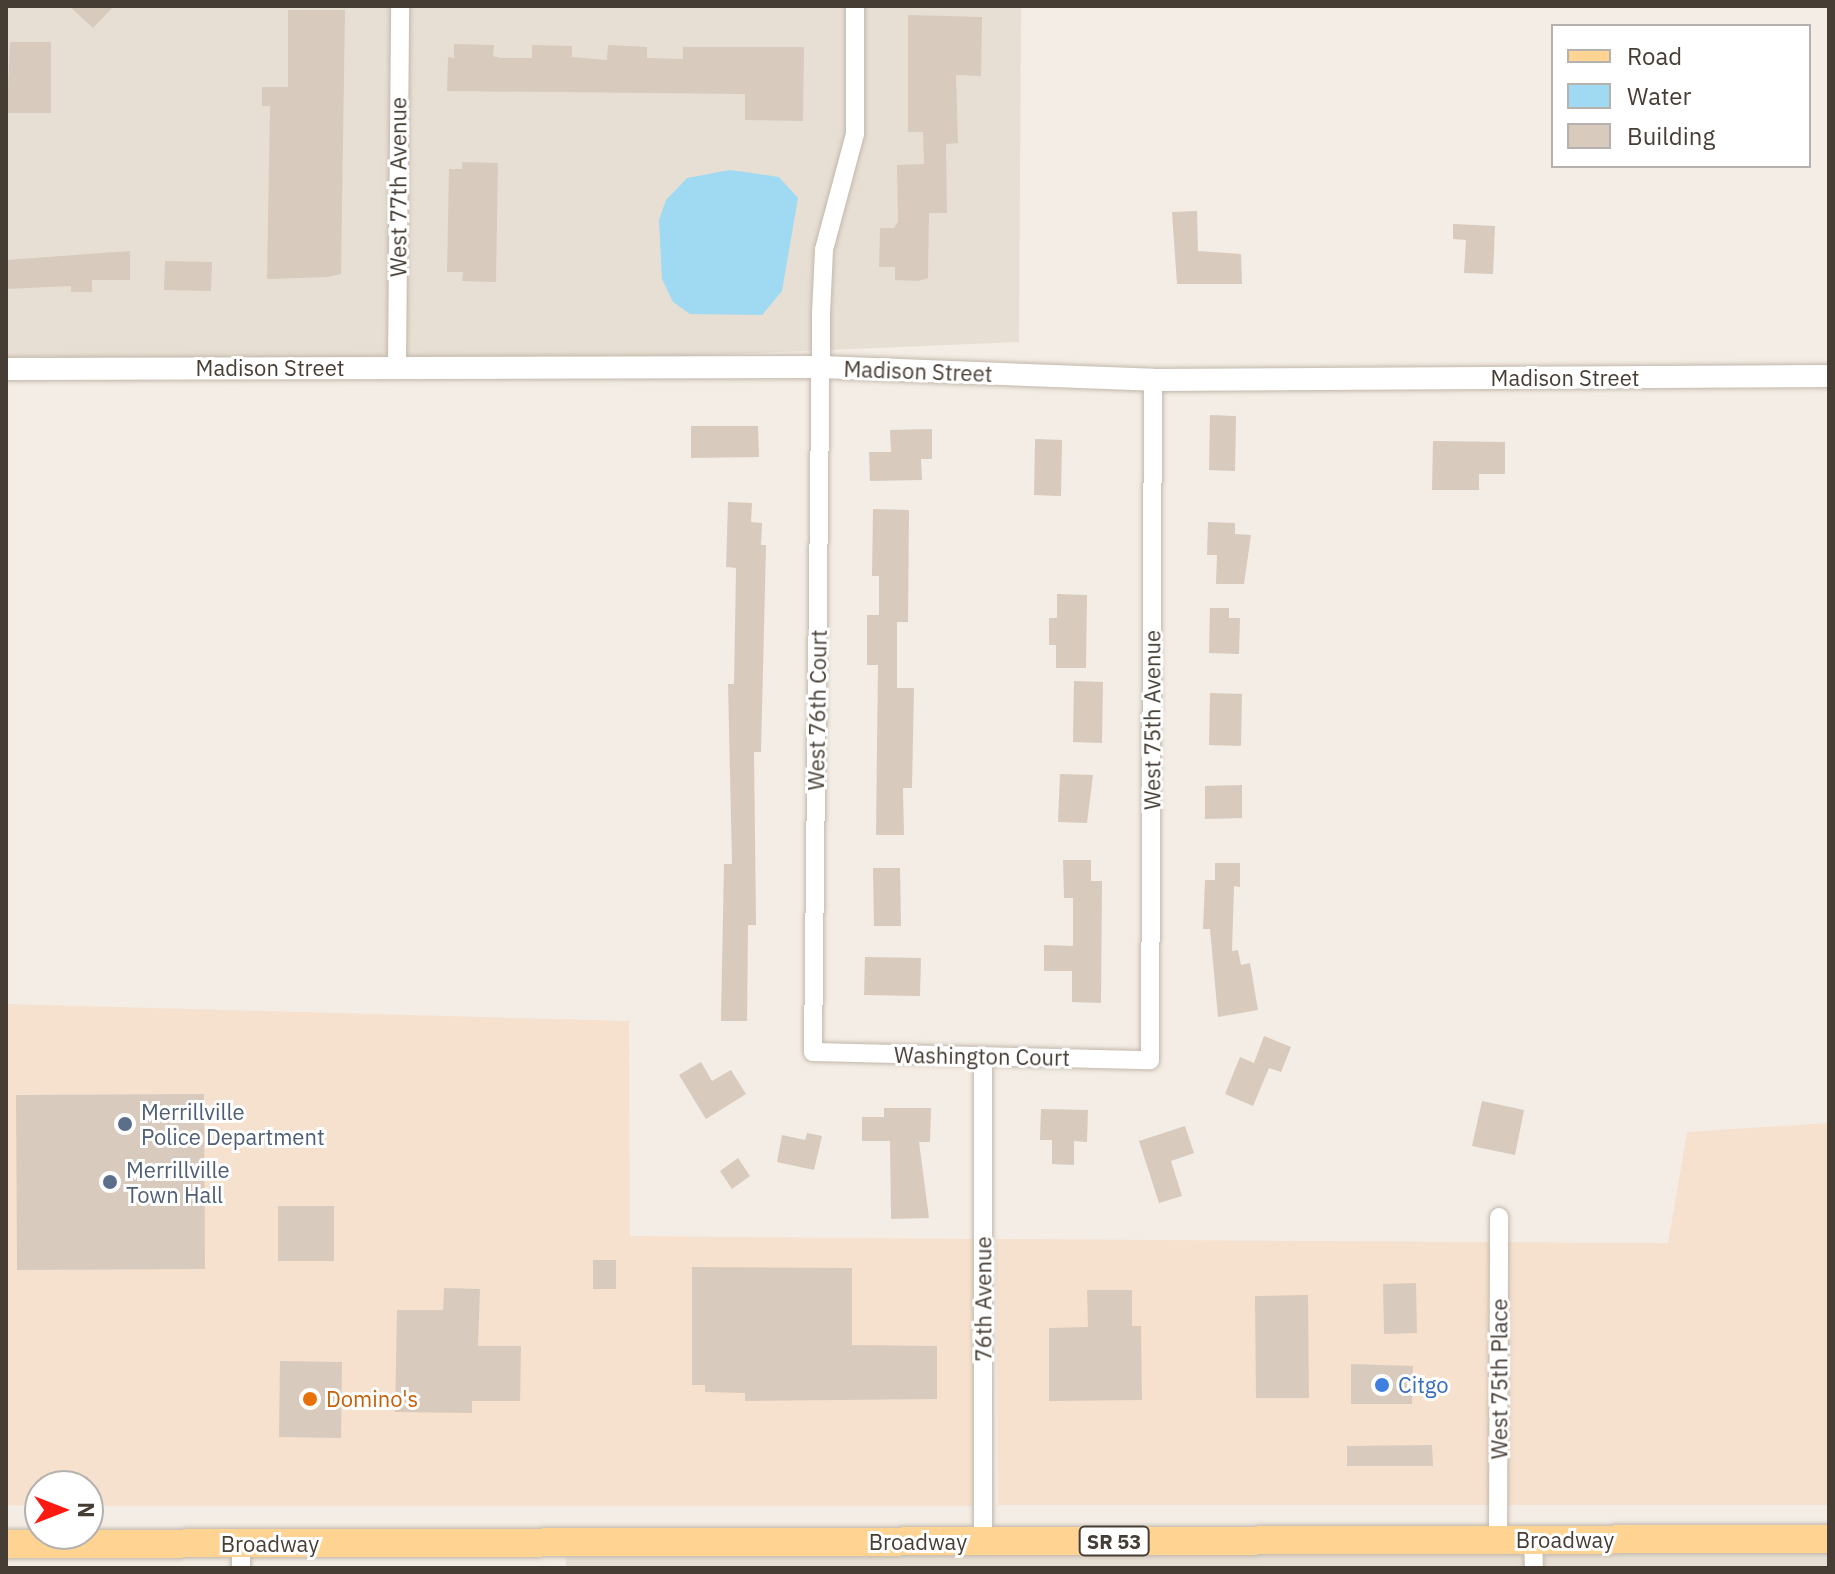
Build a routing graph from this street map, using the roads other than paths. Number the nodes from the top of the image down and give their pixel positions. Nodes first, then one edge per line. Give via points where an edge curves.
1 (400, 6) edge
2 (855, 6) edge
3 (821, 367) junction
4 (397, 368) junction
5 (6, 369) edge
6 (1829, 376) edge
7 (1153, 380) junction
8 (813, 1052) joint
9 (983, 1056) junction
10 (1150, 1060) joint
11 (1499, 1217) dead end
12 (1829, 1539) edge
13 (1498, 1540) junction
14 (983, 1542) junction
15 (6, 1544) edge
16 (1534, 1554) edge
17 (241, 1556) edge

1 - 4 street, West 77th Avenue
2 - 3 street, West 76th Court via 855,134 824,250
3 - 4 street, Madison Street
3 - 7 street, Madison Street
3 - 8 street, West 76th Court
4 - 5 street, Madison Street
6 - 7 street, Madison Street
7 - 10 street, West 75th Avenue
8 - 9 street, Washington Court
9 - 10 street, Washington Court
9 - 14 street, 76th Avenue
11 - 13 street, West 75th Place
12 - 16 main road, Broadway / SR 53
13 - 14 main road, Broadway / SR 53
13 - 16 main road, Broadway / SR 53
14 - 17 main road, Broadway / SR 53
15 - 17 main road, Broadway / SR 53

